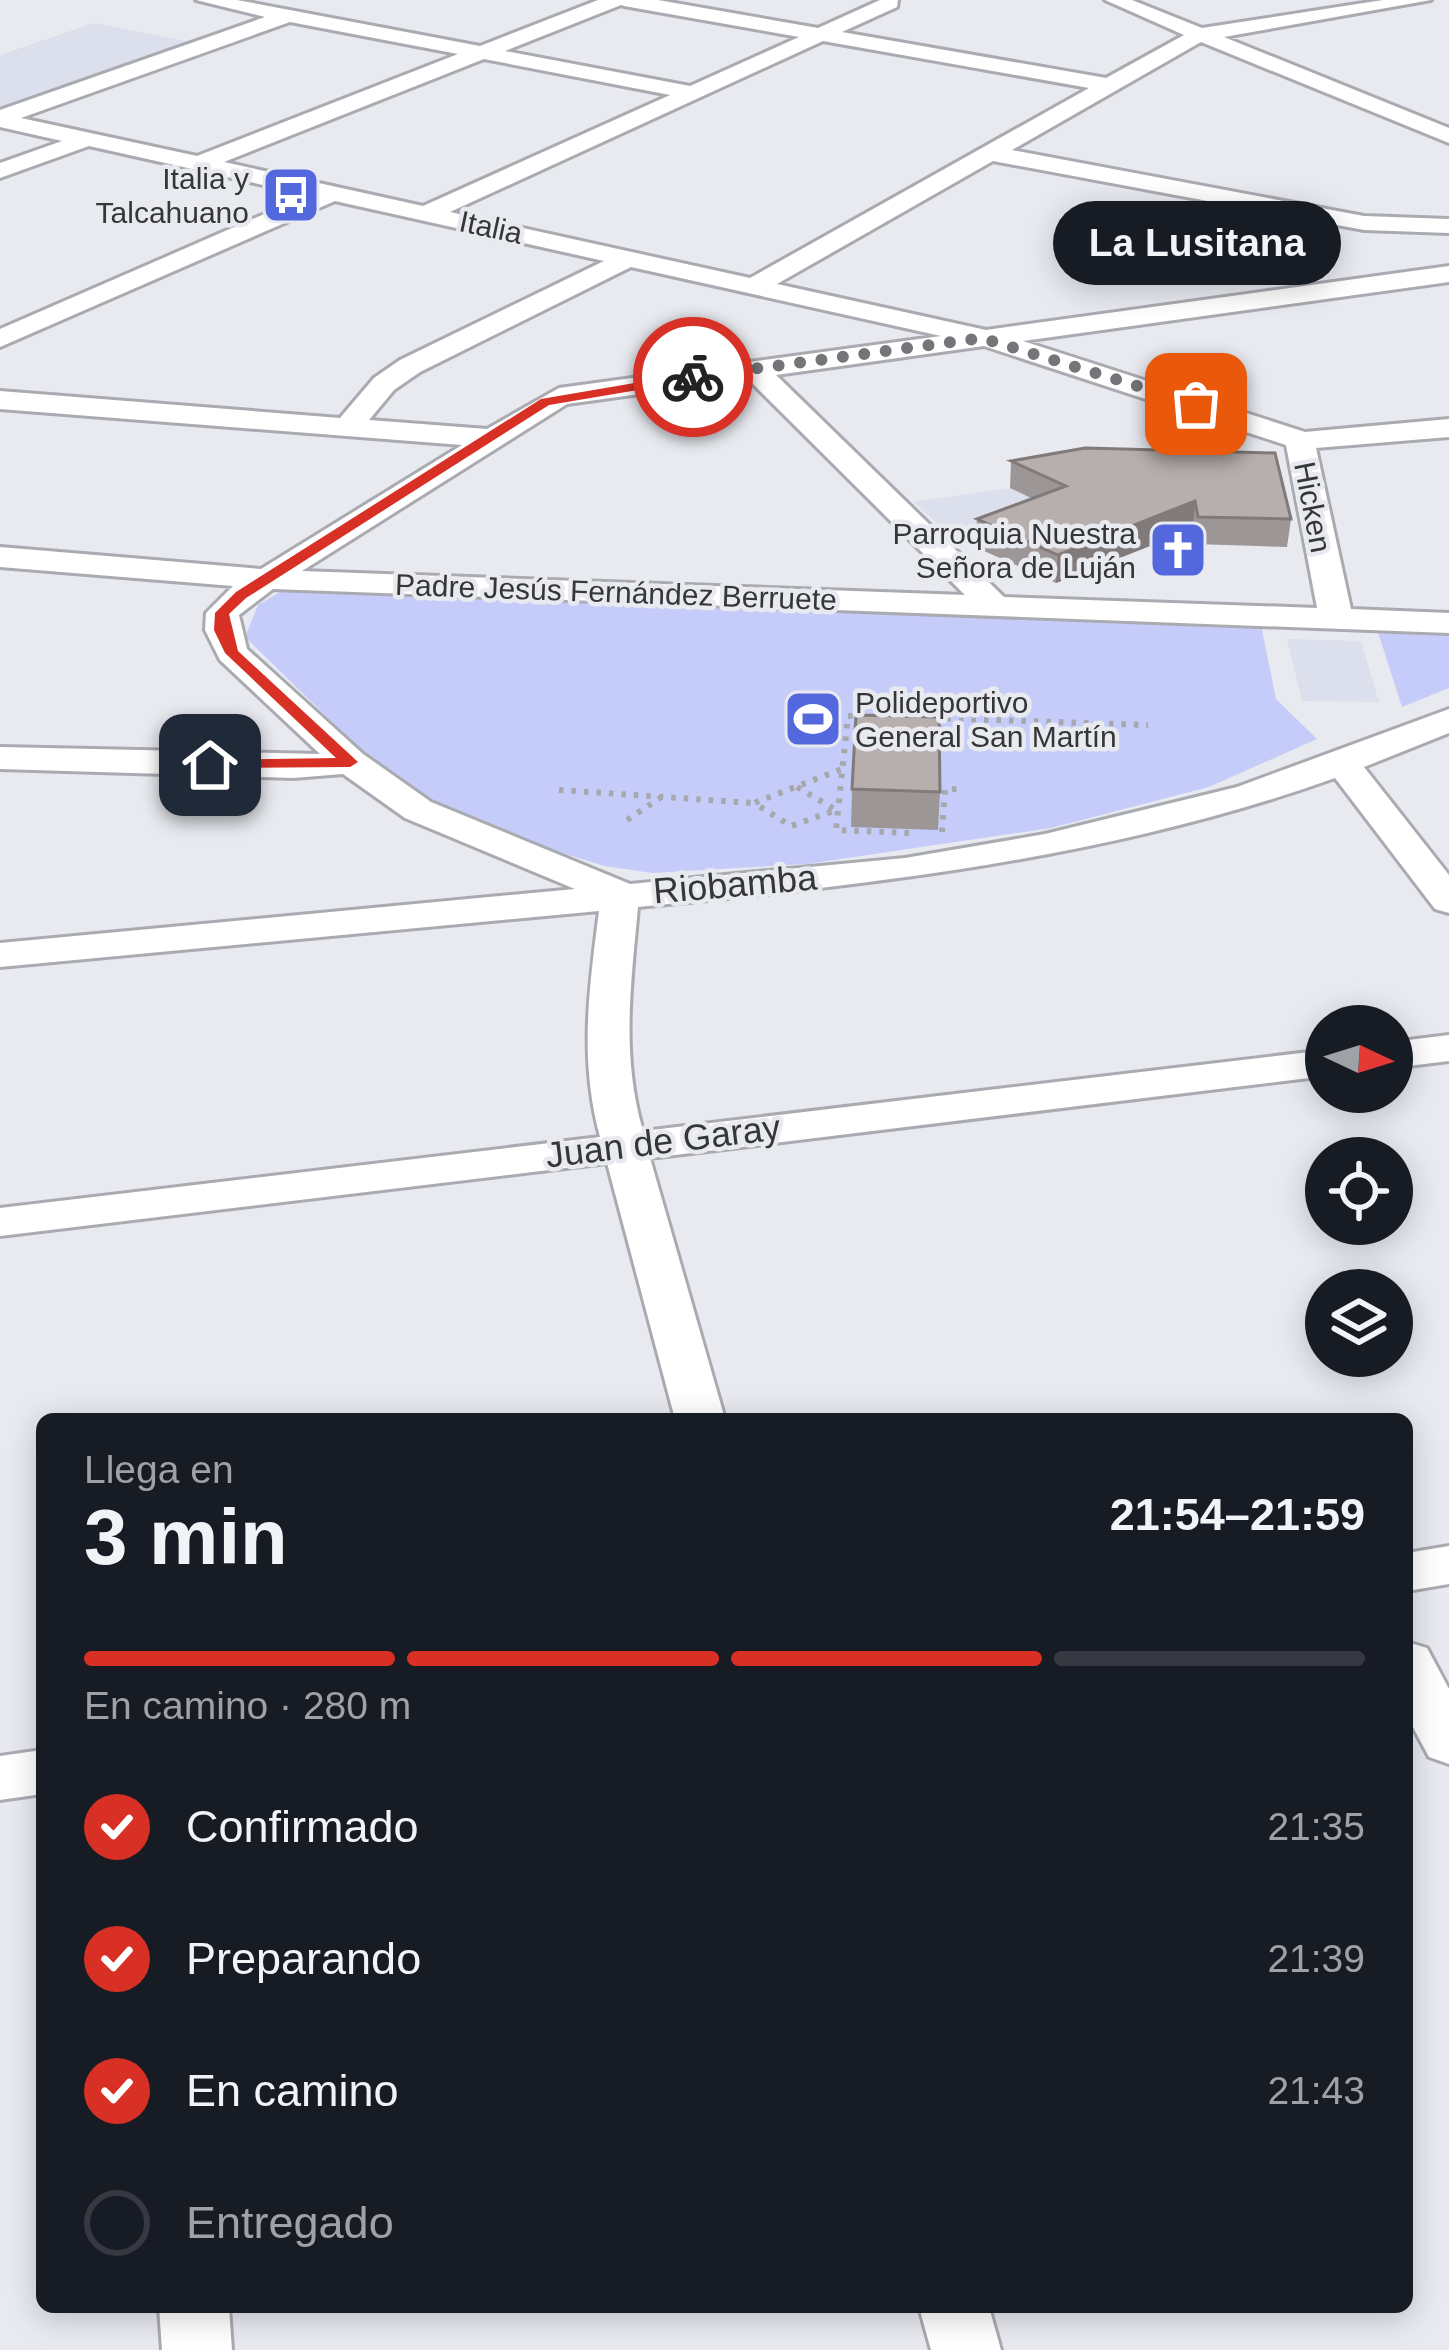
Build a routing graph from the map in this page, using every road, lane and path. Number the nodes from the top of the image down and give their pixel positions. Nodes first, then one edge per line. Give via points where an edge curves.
1 (206, 0) edge
2 (331, 0) edge
3 (561, 0) edge
4 (620, 0) edge
5 (1114, 0) edge
6 (1420, 0) edge
7 (890, 3) edge
8 (582, 13) junction
9 (287, 16) junction
10 (821, 34) junction
11 (1199, 35) junction
12 (483, 53) junction
13 (1107, 85) junction
14 (693, 93) junction
15 (0, 119) edge
16 (1449, 136) edge
17 (85, 140) junction
18 (990, 153) junction
19 (196, 165) junction
20 (0, 171) edge
21 (331, 194) junction
22 (426, 214) junction
23 (1449, 226) edge
24 (632, 257) junction
25 (1449, 274) edge
26 (754, 286) junction
27 (982, 338) junction
28 (0, 339) edge
29 (753, 368) junction
30 (0, 400) edge
31 (347, 428) junction
32 (1449, 428) edge
33 (487, 438) junction
34 (1300, 441) junction
35 (0, 557) edge
36 (266, 579) junction
37 (994, 605) junction
38 (1336, 619) junction
39 (1449, 623) edge
40 (871, 716) edge
41 (917, 718) edge
42 (1449, 720) edge
43 (1148, 725) dead end
44 (845, 738) junction
45 (863, 739) edge
46 (914, 741) edge
47 (959, 742) dead end
48 (0, 758) edge
49 (350, 762) junction
50 (1345, 766) junction
51 (842, 769) junction
52 (797, 787) junction
53 (964, 789) dead end
54 (559, 790) dead end
55 (661, 797) junction
56 (754, 803) junction
57 (836, 810) junction
58 (627, 820) dead end
59 (620, 894) junction
60 (1449, 901) edge
61 (0, 955) edge
62 (1449, 1048) edge
63 (1413, 1052) edge
64 (1305, 1065) edge
65 (621, 1146) junction
66 (0, 1222) edge
67 (698, 1413) edge
68 (1449, 1565) edge
69 (1413, 1571) edge
70 (1413, 1675) edge
71 (1449, 1742) edge
72 (36, 1773) edge
73 (0, 1778) edge
74 (194, 2313) edge
75 (956, 2313) edge
76 (196, 2350) edge
77 (966, 2350) edge

1 - 9 street
2 - 9 street
3 - 8 street
4 - 8 street
4 - 10 street
5 - 11 street
6 - 11 street
7 - 10 street
8 - 12 street
9 - 12 street
9 - 15 street
10 - 13 street
10 - 14 street
11 - 13 street
11 - 16 street
12 - 14 street
12 - 19 street
13 - 18 street
14 - 22 street
15 - 17 street, Italia
17 - 19 street, Italia
17 - 20 street
18 - 23 street via 1364,223
18 - 26 street
19 - 21 street, Italia
21 - 22 street, Italia
21 - 28 street
22 - 24 street, Italia
24 - 26 street, Italia
24 - 31 street via 410,366
25 - 27 street
26 - 27 street, Italia
27 - 29 street
27 - 34 street, Hicken
29 - 33 street via 559,397
29 - 37 street
30 - 31 street
31 - 33 street
32 - 34 street
33 - 36 street
34 - 38 street, Hicken
35 - 36 street, Padre Jesús Fernández Berruete
36 - 37 street, Padre Jesús Fernández Berruete
36 - 49 street via 222,613 232,653
37 - 38 street, Padre Jesús Fernández Berruete
38 - 39 street, Padre Jesús Fernández Berruete
40 - 44 path via 848,716
41 - 43 path
42 - 50 street, Riobamba
44 - 45 path
44 - 51 path
46 - 47 path
48 - 49 street
49 - 59 street via 418,810
50 - 59 street, Riobamba via 1139,829 1027,851 905,870
50 - 60 street
51 - 52 path
51 - 57 path
52 - 56 path
52 - 57 path
53 - 57 path via 945,789 942,834 836,830
54 - 55 path
55 - 56 path
55 - 58 path
56 - 57 path via 791,826
59 - 61 street, Riobamba
59 - 65 street via 606,1021
62 - 63 street
64 - 65 street, Juan de Garay
65 - 66 street, Juan de Garay
65 - 67 street
68 - 69 street
70 - 71 street
72 - 73 street
74 - 76 street
75 - 77 street

